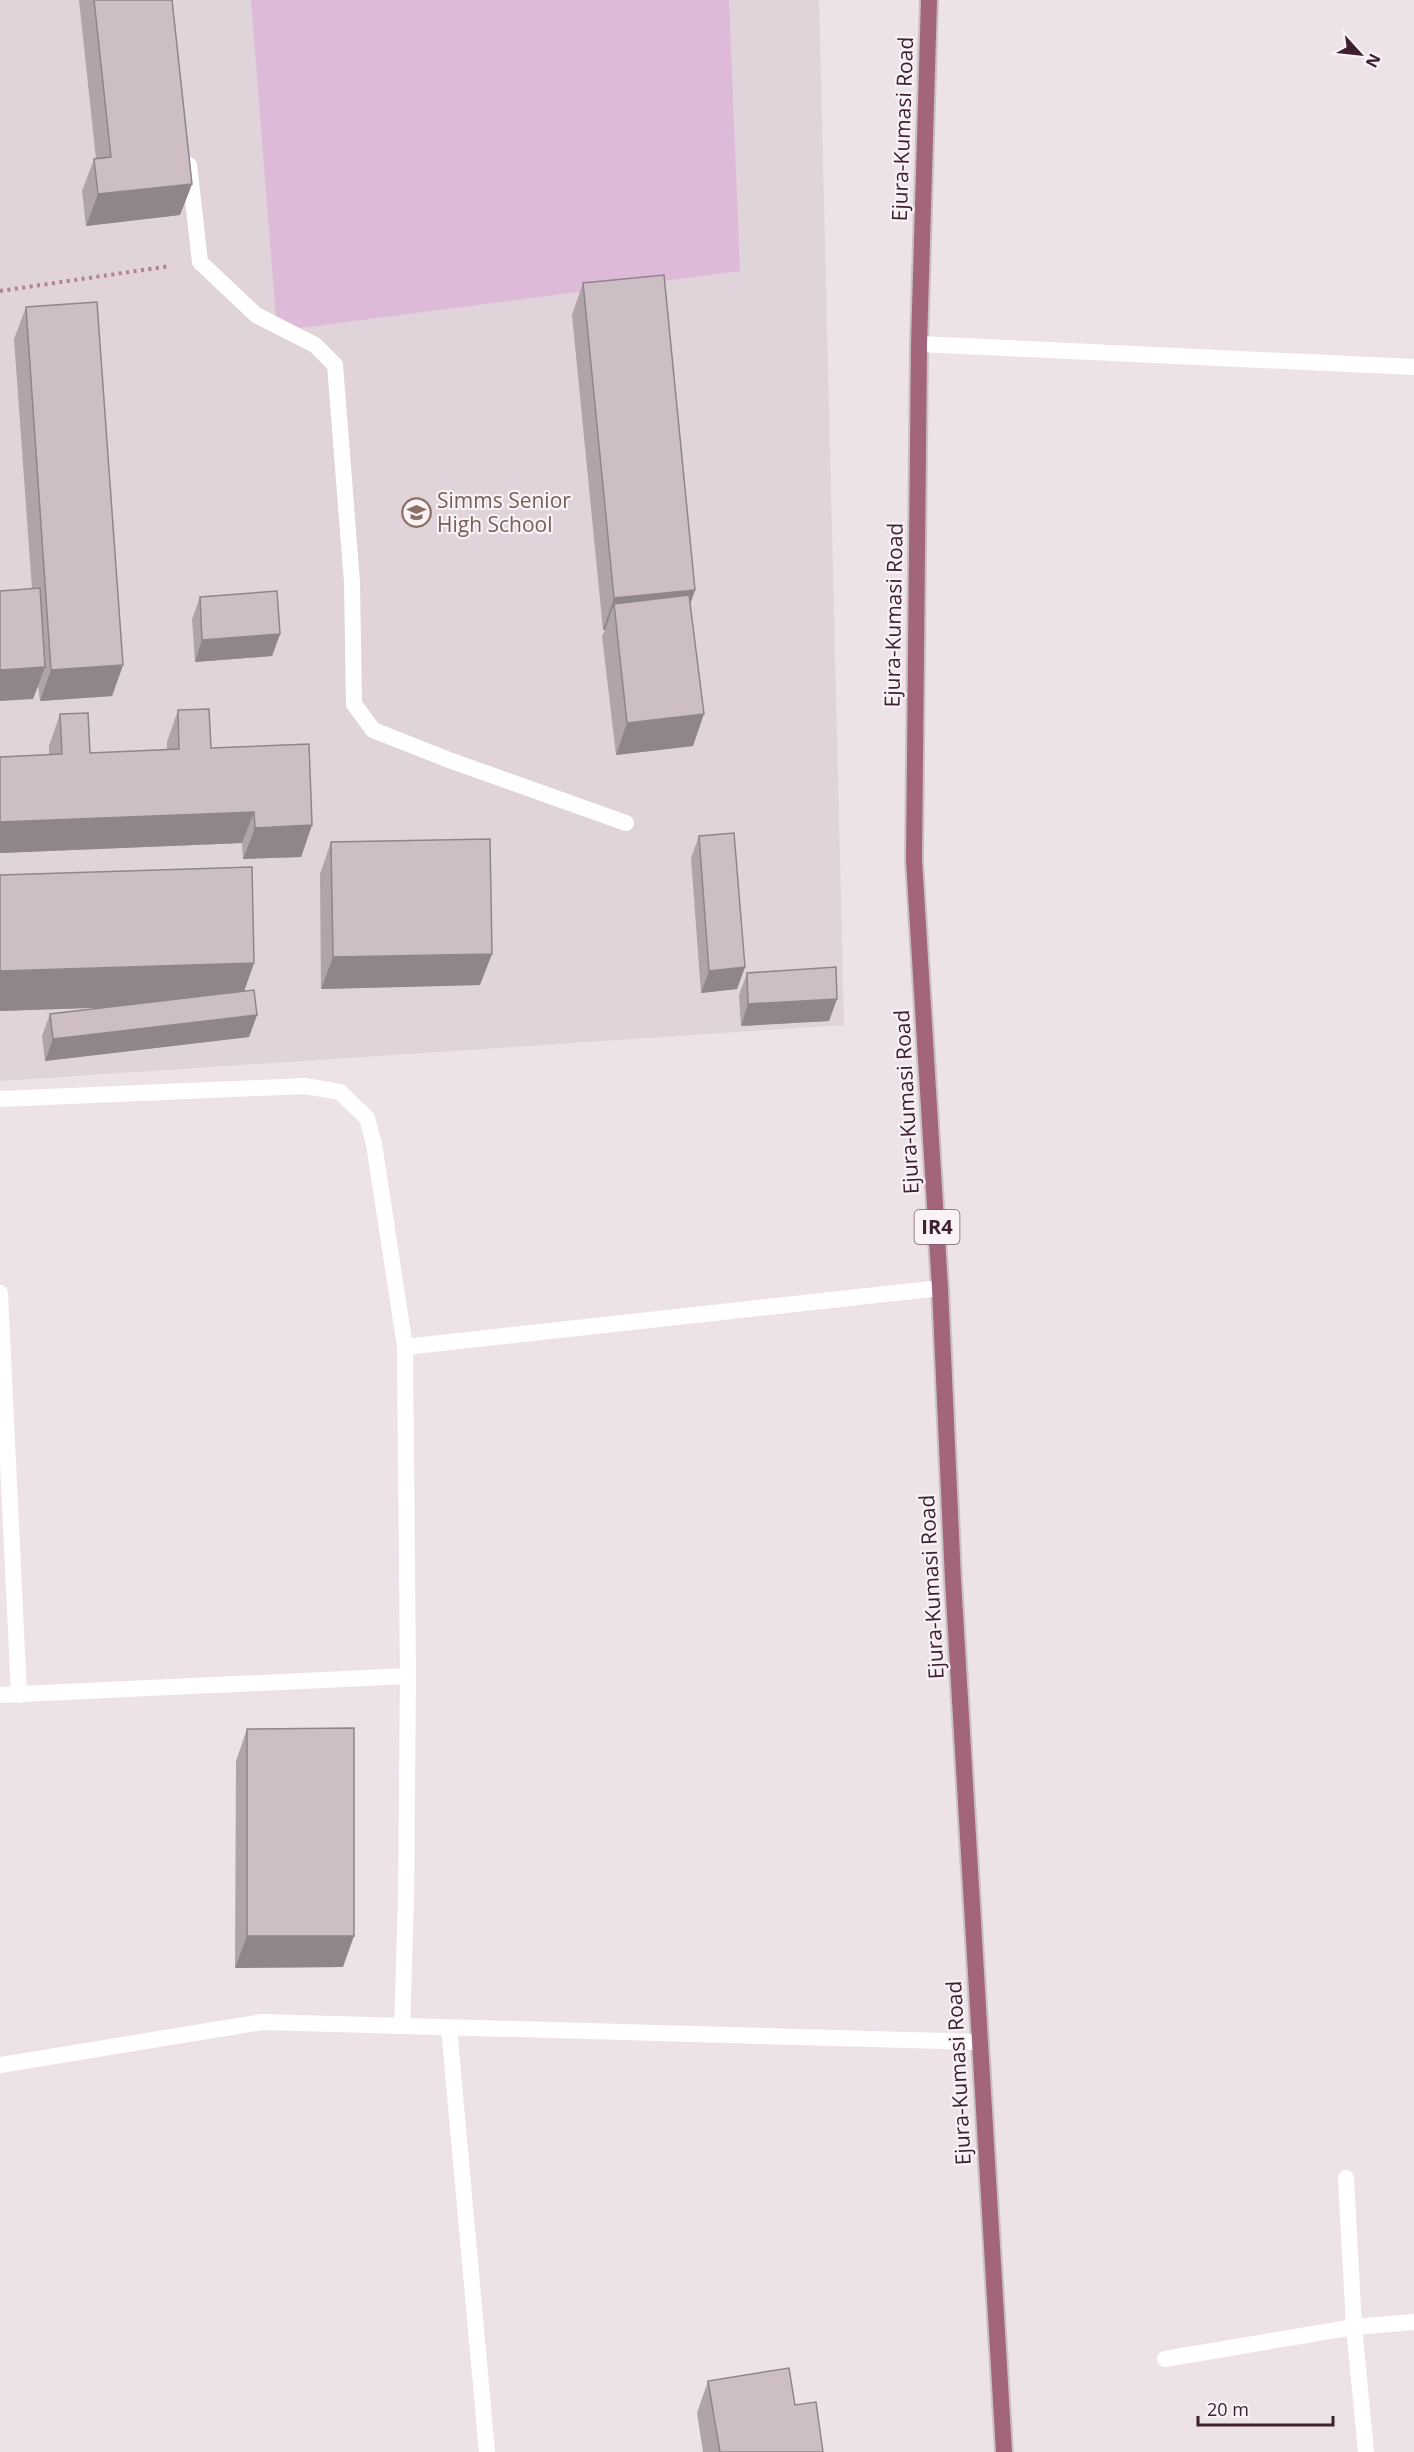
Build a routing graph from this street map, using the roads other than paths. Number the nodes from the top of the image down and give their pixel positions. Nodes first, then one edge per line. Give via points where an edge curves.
1 (930, 0) edge
2 (188, 154) edge
3 (919, 344) junction
4 (1414, 367) edge
5 (626, 823) dead end
6 (0, 1099) edge
7 (940, 1288) junction
8 (0, 1293) edge
9 (405, 1347) junction
10 (408, 1676) junction
11 (0, 1695) edge
12 (19, 1695) junction
13 (402, 2026) junction
14 (449, 2028) junction
15 (980, 2042) junction
16 (0, 2065) edge
17 (1346, 2178) dead end
18 (1414, 2322) edge
19 (1354, 2327) junction
20 (1165, 2359) dead end
21 (487, 2452) edge
22 (1004, 2452) edge
23 (1366, 2452) edge

1 - 3 main road, Ejura-Kumasi Road / IR4
2 - 5 street via 200,262 256,315 315,345 335,365 352,582 354,704 373,730
3 - 4 street
3 - 7 main road, Ejura-Kumasi Road / IR4 via 914,860
6 - 9 street via 305,1086 340,1092 367,1118 374,1144
7 - 9 street
7 - 15 main road, Ejura-Kumasi Road / IR4
8 - 12 street
9 - 10 street
10 - 12 street
10 - 13 street
11 - 12 street
13 - 14 street
13 - 16 street via 262,2022
14 - 15 street
14 - 21 street
15 - 22 main road, Ejura-Kumasi Road / IR4
17 - 19 street
18 - 19 street
19 - 20 street
19 - 23 street

